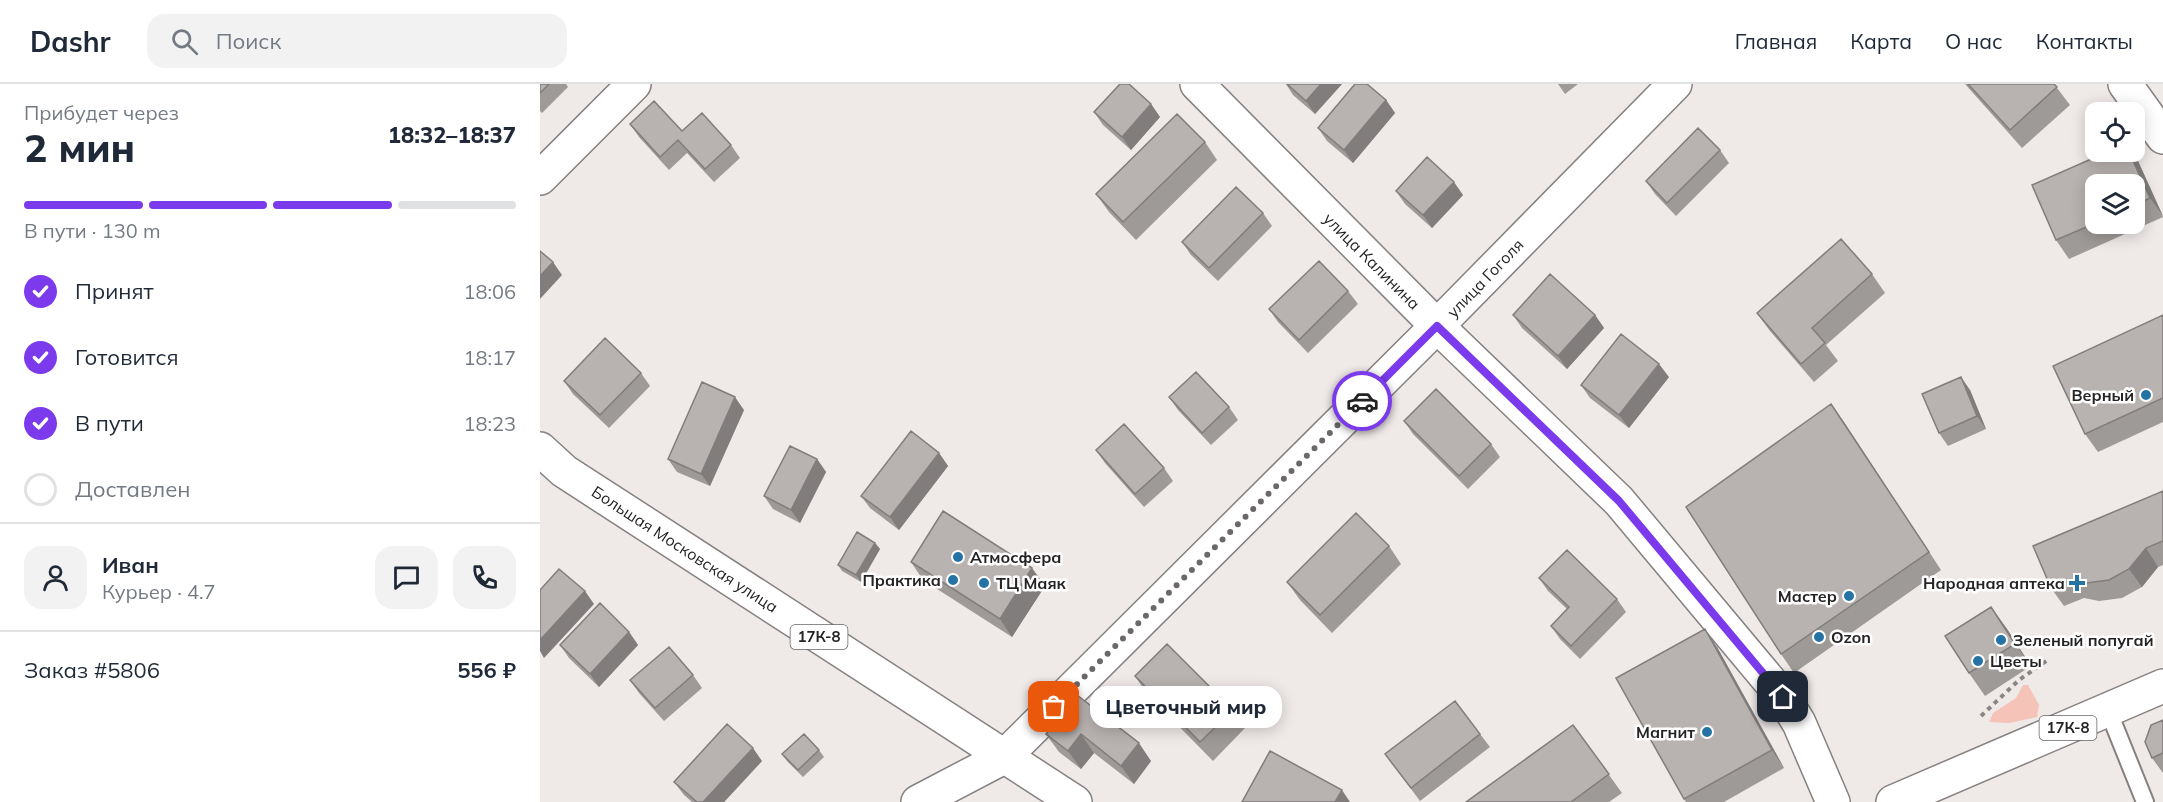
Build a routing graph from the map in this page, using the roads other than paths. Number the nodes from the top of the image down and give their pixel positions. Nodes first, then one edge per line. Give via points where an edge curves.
1 (634, 84) edge
2 (1197, 84) edge
3 (1675, 84) edge
4 (2125, 84) edge
5 (2163, 137) edge
6 (540, 178) edge
7 (1437, 326) junction
8 (540, 449) edge
9 (2163, 686) edge
10 (2108, 710) junction
11 (1004, 757) junction
12 (918, 802) edge
13 (1075, 802) edge
14 (1833, 802) edge
15 (1893, 802) edge
16 (2145, 802) edge

1 - 6 street
2 - 7 street, улица Калинина
3 - 7 street, улица Гоголя
4 - 5 street
7 - 11 street, улица Гоголя
7 - 14 street, улица Калинина via 1619,501 1783,697 1799,723
8 - 11 street, Большая Московская улица / 17К-8 via 564,471
9 - 10 street, 17К-8
10 - 15 street, 17К-8
10 - 16 lane
11 - 12 street, улица Гоголя
11 - 13 street, Большая Московская улица / 17К-8

